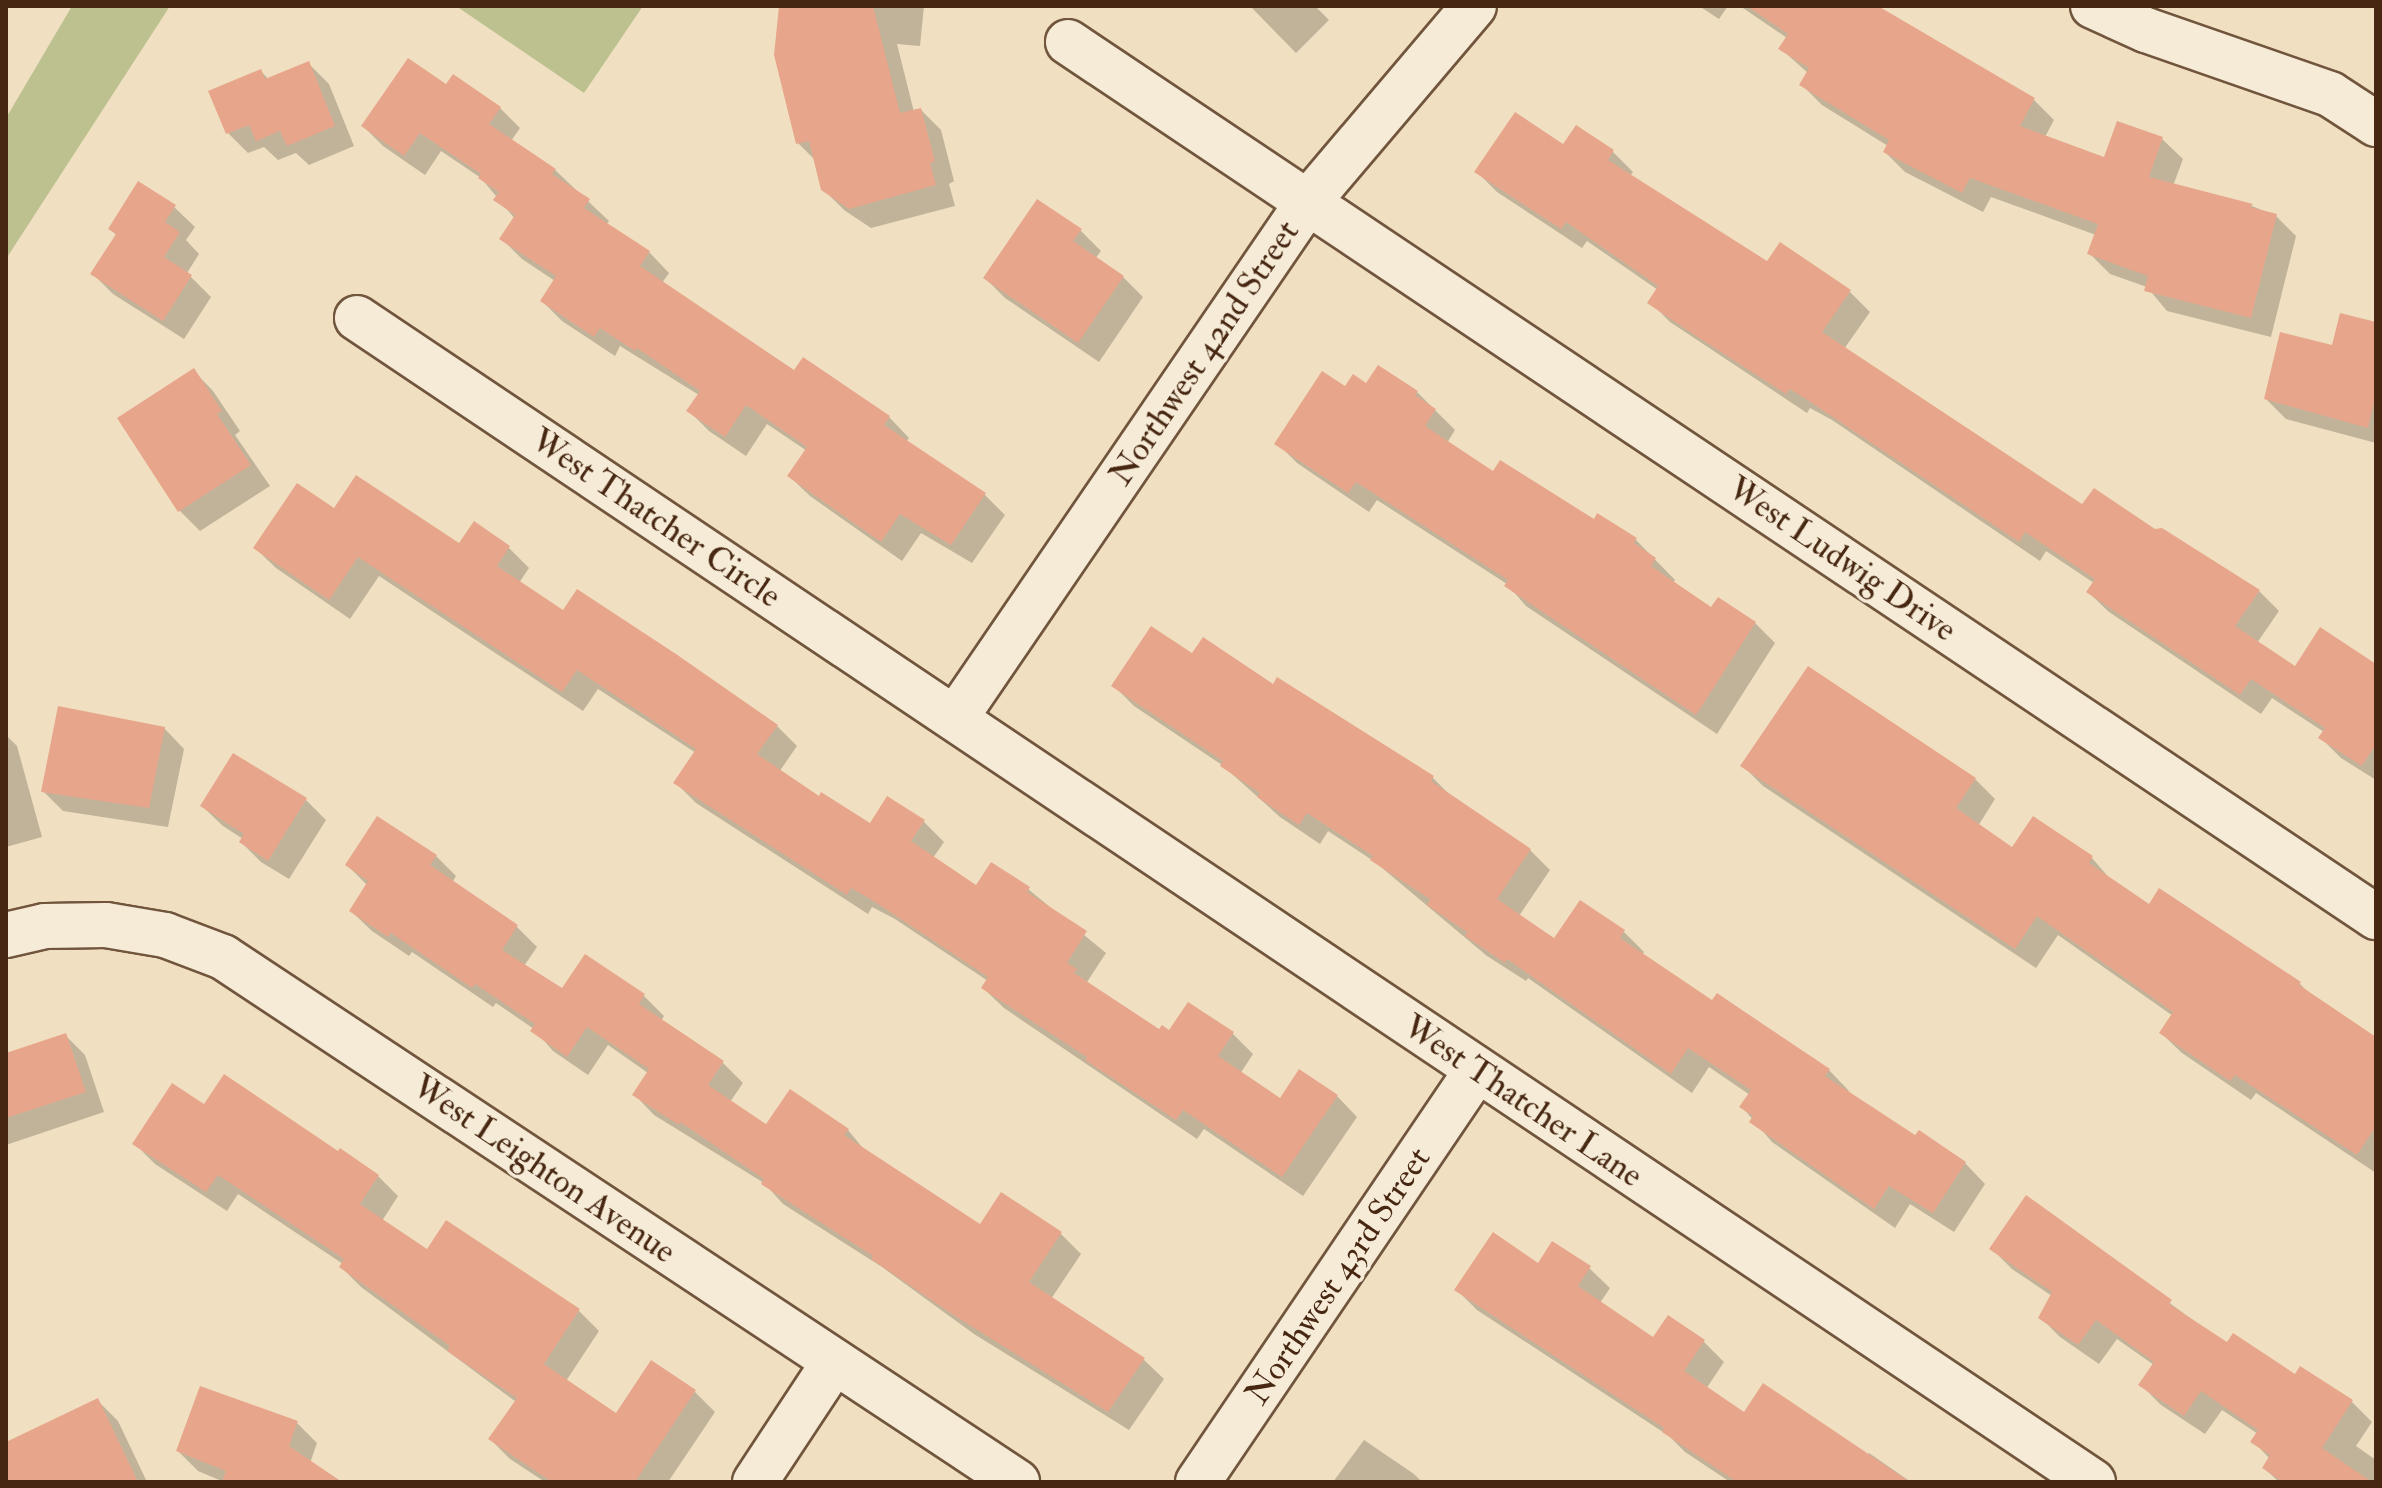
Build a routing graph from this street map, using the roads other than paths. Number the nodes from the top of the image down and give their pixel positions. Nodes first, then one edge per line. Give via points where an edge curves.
1 (1474, 6) edge
2 (2093, 6) edge
3 (1068, 42) dead end
4 (2376, 124) edge
5 (1307, 203) junction
6 (357, 318) dead end
7 (956, 717) junction
8 (2376, 917) edge
9 (25, 930) edge
10 (1477, 1070) junction
11 (834, 1362) junction
12 (755, 1482) edge
13 (1017, 1482) edge
14 (1198, 1482) edge
15 (2093, 1482) edge

1 - 5 street, Northwest 42nd Street
2 - 4 street via 2146,30 2330,94
3 - 5 street, West Ludwig Drive
5 - 7 street, Northwest 42nd Street
5 - 8 street, West Ludwig Drive
6 - 7 street, West Thatcher Circle
7 - 10 street, West Thatcher Lane
9 - 11 street, West Leighton Avenue via 106,925 165,935 223,957
10 - 14 street, Northwest 43rd Street
10 - 15 street, West Thatcher Lane
11 - 12 street
11 - 13 street, West Leighton Avenue

